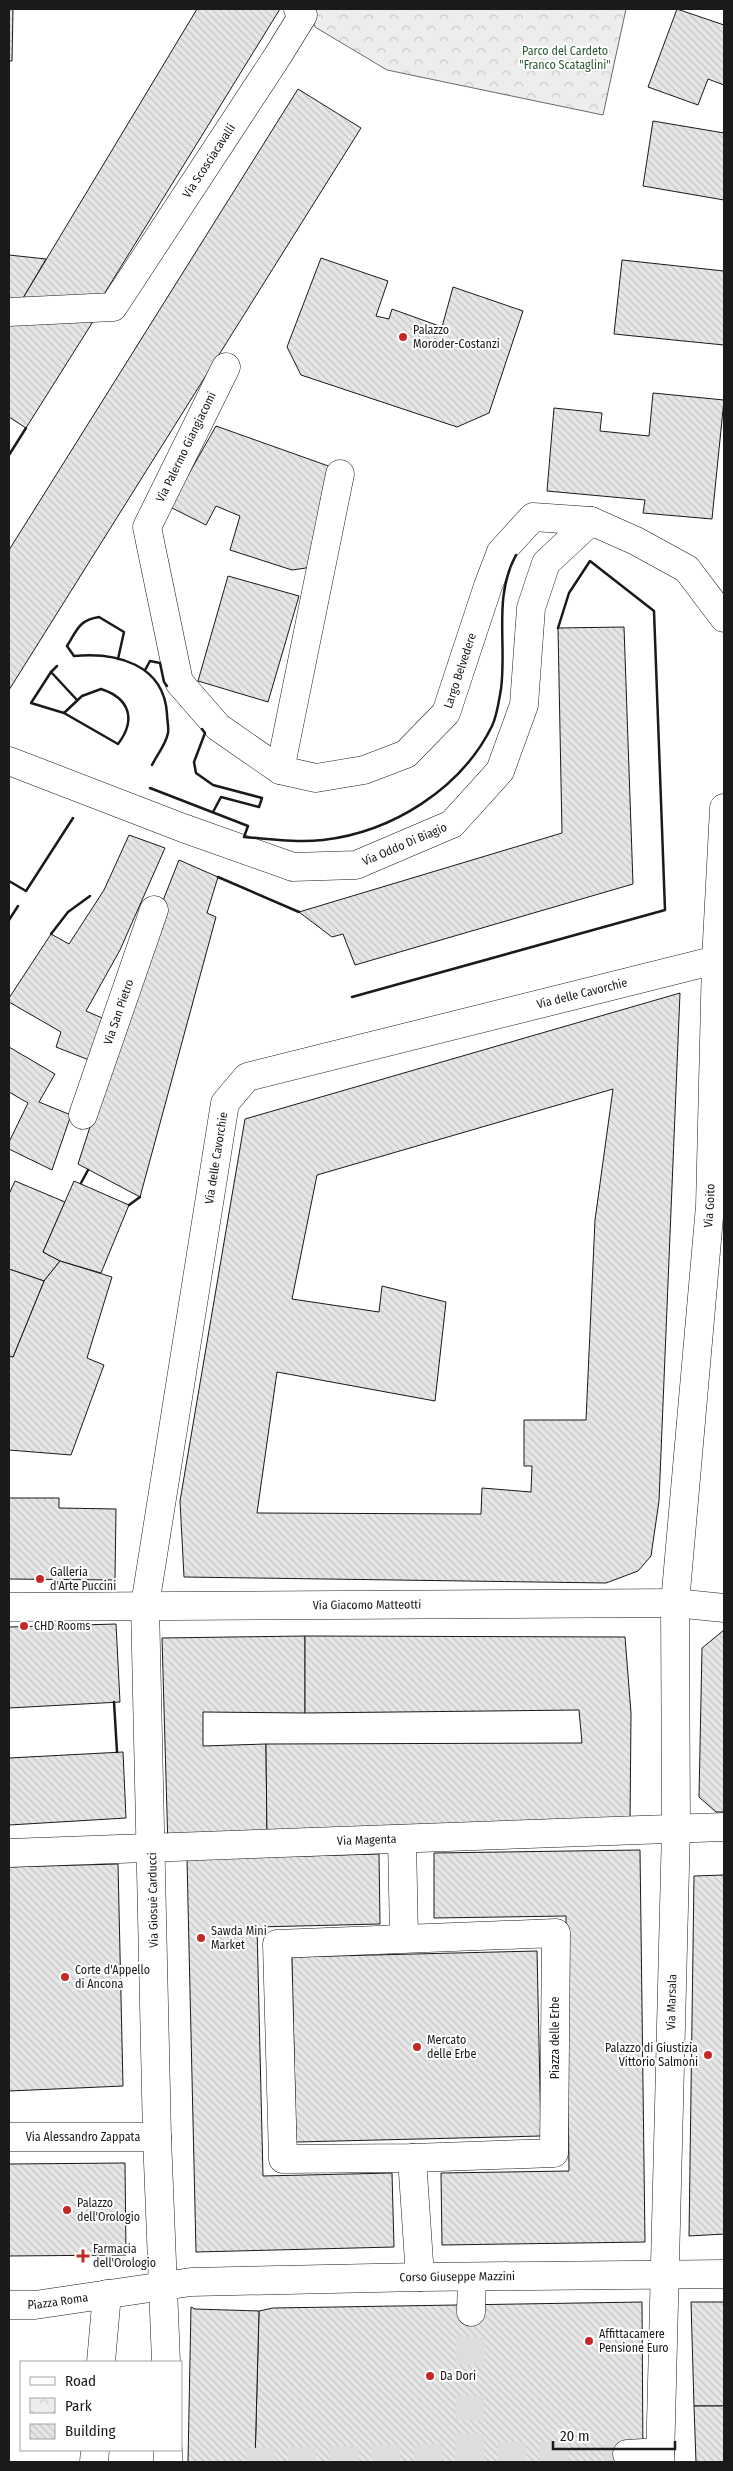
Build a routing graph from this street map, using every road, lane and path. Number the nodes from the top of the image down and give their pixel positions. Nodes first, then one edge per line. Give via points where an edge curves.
1 (301, 12) edge
2 (9, 312) edge
3 (226, 367) dead end
4 (340, 474) dead end
5 (591, 521) junction
6 (146, 527) joint
7 (724, 618) edge
8 (9, 762) edge
9 (280, 770) junction
10 (724, 808) edge
11 (154, 910) dead end
12 (716, 960) junction
13 (83, 1115) dead end
14 (717, 1206) edge
15 (675, 1603) junction
16 (145, 1605) junction
17 (9, 1607) edge
18 (724, 1608) edge
19 (724, 1827) edge
20 (676, 1828) junction
21 (402, 1839) junction
22 (152, 1849) junction
23 (9, 1853) edge
24 (404, 1938) junction
25 (9, 2137) edge
26 (157, 2137) junction
27 (412, 2158) junction
28 (724, 2274) edge
29 (665, 2276) junction
30 (420, 2277) junction
31 (472, 2277) junction
32 (191, 2282) joint
33 (164, 2286) junction
34 (106, 2294) junction
35 (9, 2305) edge
36 (471, 2312) tunnel mouth
37 (101, 2361) edge
38 (166, 2361) edge
39 (627, 2454) tunnel mouth
40 (660, 2457) edge

1 - 2 street, Via Scosciacavalli via 113,307
3 - 6 street, Via Palermo Giangiacomi
4 - 9 street
5 - 7 street via 687,569
5 - 8 street, Via Oddo Di Biagio via 546,563 531,608 524,705 500,771 452,824 356,865 293,866
5 - 9 street, Largo Belvedere via 533,517 502,552 446,713 406,754 364,770 316,778
6 - 9 street, Largo Belvedere via 179,682 218,727
10 - 12 street, Via Goito
11 - 13 street, Via San Pietro
12 - 14 street, Via Goito
12 - 16 street, Via delle Cavorchie via 247,1077 225,1103
14 - 15 street, Via Goito
15 - 16 street, Via Giacomo Matteotti
15 - 18 street, Via Giacomo Matteotti
15 - 20 street, Via Marsala
16 - 17 street, Via Giacomo Matteotti
16 - 22 street, Via Giosuè Carducci
19 - 20 street, Via Magenta
20 - 21 street, Via Magenta
20 - 29 street, Via Marsala
21 - 22 street, Via Magenta
21 - 24 street
22 - 23 street, Via Magenta
22 - 26 street, Via Giosuè Carducci
24 - 27 street, Piazza delle Erbe via 277,1944 283,2159
24 - 27 street, Piazza delle Erbe via 556,1933 554,2153
25 - 26 street, Via Alessandro Zappata
26 - 33 street, Via Giosuè Carducci
27 - 30 street
28 - 29 street, Corso Giuseppe Mazzini
29 - 31 street, Corso Giuseppe Mazzini
29 - 40 street, Via Marsala
30 - 31 street, Corso Giuseppe Mazzini
30 - 32 street, Corso Giuseppe Mazzini
31 - 36 street
32 - 33 street, Piazza Roma
33 - 34 street, Piazza Roma
33 - 38 street
34 - 35 street, Piazza Roma via 34,2305
34 - 37 street, Piazza Roma
39 - 40 street

